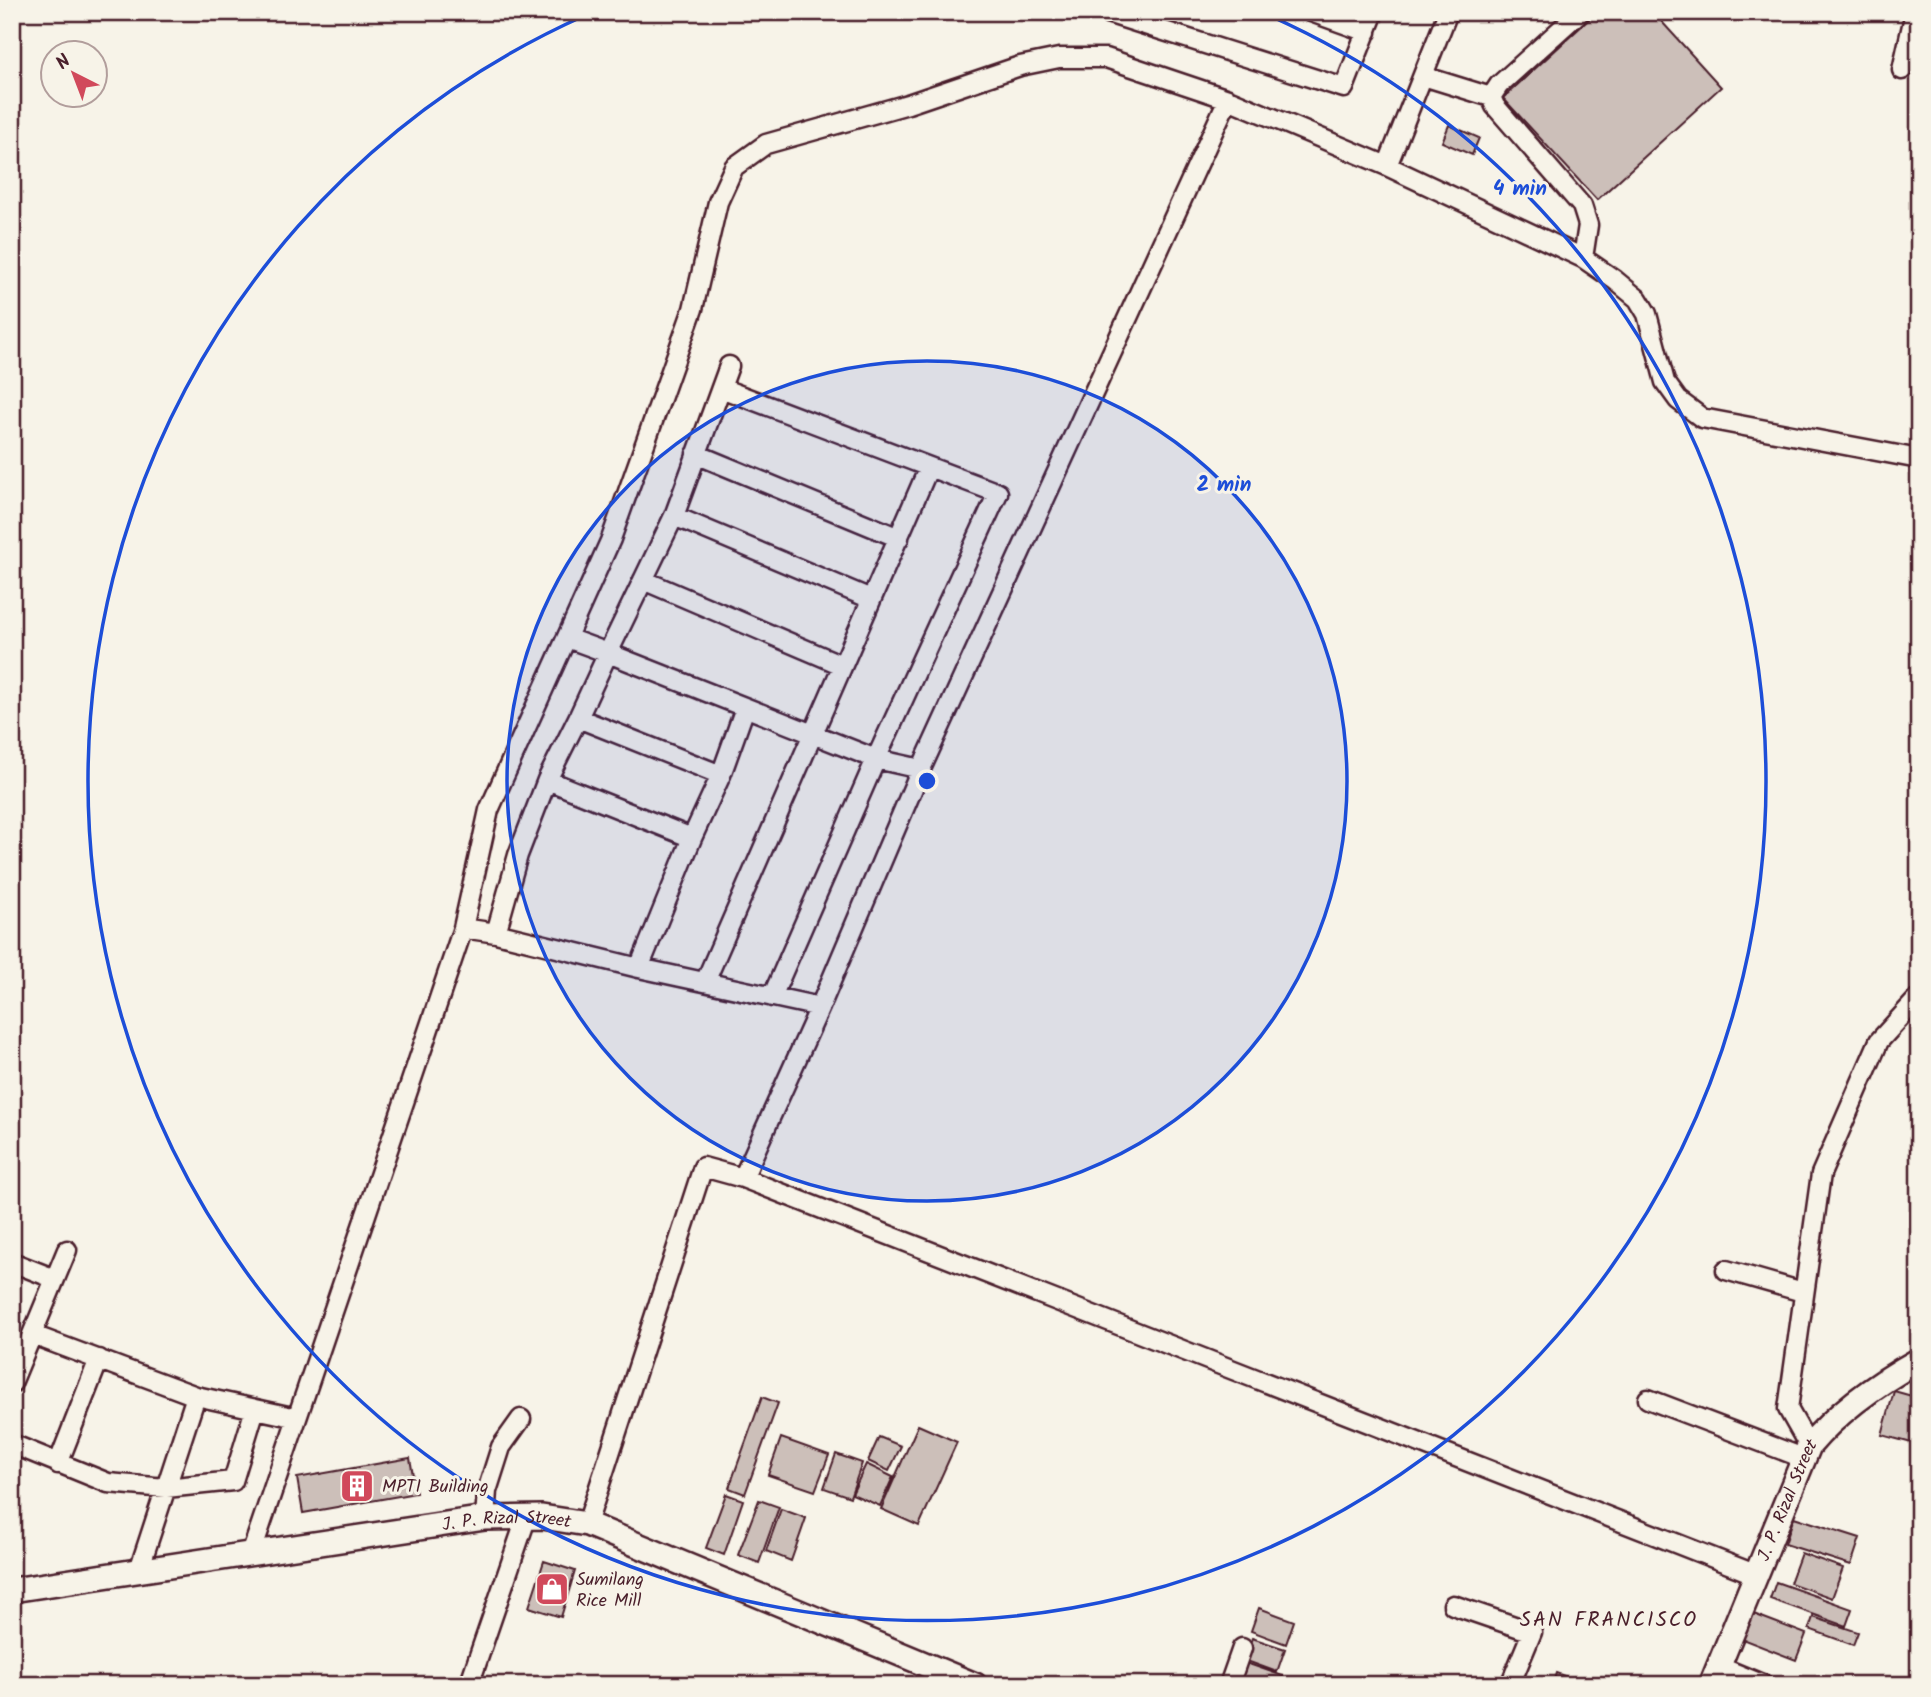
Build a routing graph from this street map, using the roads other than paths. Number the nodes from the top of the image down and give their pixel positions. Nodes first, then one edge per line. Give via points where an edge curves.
1 (1104, 12) edge
2 (1311, 12) edge
3 (1374, 12) edge
4 (1448, 12) edge
5 (1580, 12) edge
6 (1915, 12) edge
7 (1367, 32) junction
8 (1902, 70) dead end
9 (1423, 76) junction
10 (1492, 97) junction
11 (1228, 99) junction
12 (1387, 166) junction
13 (1583, 258) junction
14 (729, 366) dead end
15 (721, 388) junction
16 (696, 454) junction
17 (1919, 459) edge
18 (929, 467) junction
19 (674, 516) junction
20 (899, 538) junction
21 (643, 580) junction
22 (871, 599) junction
23 (567, 638) junction
24 (608, 653) junction
25 (842, 665) junction
26 (744, 708) junction
27 (578, 718) junction
28 (812, 733) junction
29 (876, 760) junction
30 (921, 769) junction
31 (721, 775) junction
32 (547, 780) junction
33 (692, 838) junction
34 (463, 928) junction
35 (496, 933) junction
36 (639, 968) junction
37 (705, 982) junction
38 (772, 997) junction
39 (1919, 997) edge
40 (820, 1007) junction
41 (743, 1178) junction
42 (67, 1250) dead end
43 (12, 1262) edge
44 (1726, 1270) dead end
45 (55, 1279) junction
46 (1803, 1292) junction
47 (33, 1335) junction
48 (99, 1359) junction
49 (1919, 1360) edge
50 (12, 1383) edge
51 (196, 1396) junction
52 (1648, 1399) dead end
53 (256, 1409) junction
54 (298, 1419) junction
55 (521, 1419) dead end
56 (12, 1444) edge
57 (1806, 1452) junction
58 (58, 1464) junction
59 (166, 1488) junction
60 (527, 1516) junction
61 (485, 1518) junction
62 (587, 1524) junction
63 (251, 1554) junction
64 (139, 1570) junction
65 (1757, 1575) junction
66 (12, 1590) edge
67 (1453, 1605) dead end
68 (1242, 1648) dead end
69 (1715, 1675) edge
70 (469, 1685) edge
71 (975, 1685) edge
72 (1228, 1685) edge
73 (1510, 1685) edge
74 (1764, 1685) edge

1 - 7 street via 1344,88
2 - 7 street
3 - 7 street
4 - 9 street
5 - 10 street via 1499,85
6 - 8 street
9 - 10 street
9 - 12 street
10 - 13 street via 1494,106 1582,206 1588,225
11 - 12 street
11 - 23 street via 1106,58 1059,58 766,144 734,167 718,202 693,309 611,539
11 - 30 street
12 - 13 street
13 - 17 street via 1637,299 1647,314 1665,382 1678,400 1702,418
14 - 15 street
15 - 16 street
15 - 18 street
16 - 19 street
16 - 20 street
18 - 20 street
18 - 29 street via 998,493
19 - 21 street
19 - 22 street
20 - 22 street
21 - 24 street
21 - 25 street
22 - 25 street
23 - 24 street
23 - 34 street via 489,810
24 - 26 street
24 - 27 street
25 - 28 street
26 - 28 street
26 - 31 street
27 - 31 street
27 - 32 street
28 - 29 street
28 - 37 street
29 - 30 street
29 - 38 street
30 - 40 street
31 - 33 street
32 - 33 street
32 - 35 street via 518,855
33 - 36 street
34 - 35 street
34 - 54 street
35 - 36 street
36 - 37 street
37 - 38 street
38 - 40 street
39 - 46 street via 1879,1041 1821,1174
40 - 41 street
41 - 62 street via 703,1167
41 - 65 street
42 - 45 street
43 - 45 street
44 - 46 street
45 - 47 street
46 - 57 street via 1788,1409
47 - 48 street
47 - 50 street
48 - 51 street
48 - 58 street
49 - 57 main road, J. P. Rizal Street via 1842,1411
51 - 53 street
51 - 59 street
52 - 57 street
53 - 54 street
53 - 59 street via 233,1481
54 - 63 street
55 - 61 street via 501,1447 487,1491
56 - 58 street
57 - 65 main road, J. P. Rizal Street
58 - 59 street via 108,1483
59 - 64 street
60 - 61 main road, J. P. Rizal Street
60 - 62 main road, J. P. Rizal Street
60 - 70 street
61 - 63 main road, J. P. Rizal Street
62 - 71 main road, J. P. Rizal Street
63 - 64 main road, J. P. Rizal Street
64 - 66 main road, J. P. Rizal Street
65 - 69 main road, J. P. Rizal Street
67 - 73 street via 1532,1632
68 - 72 street
69 - 74 street

